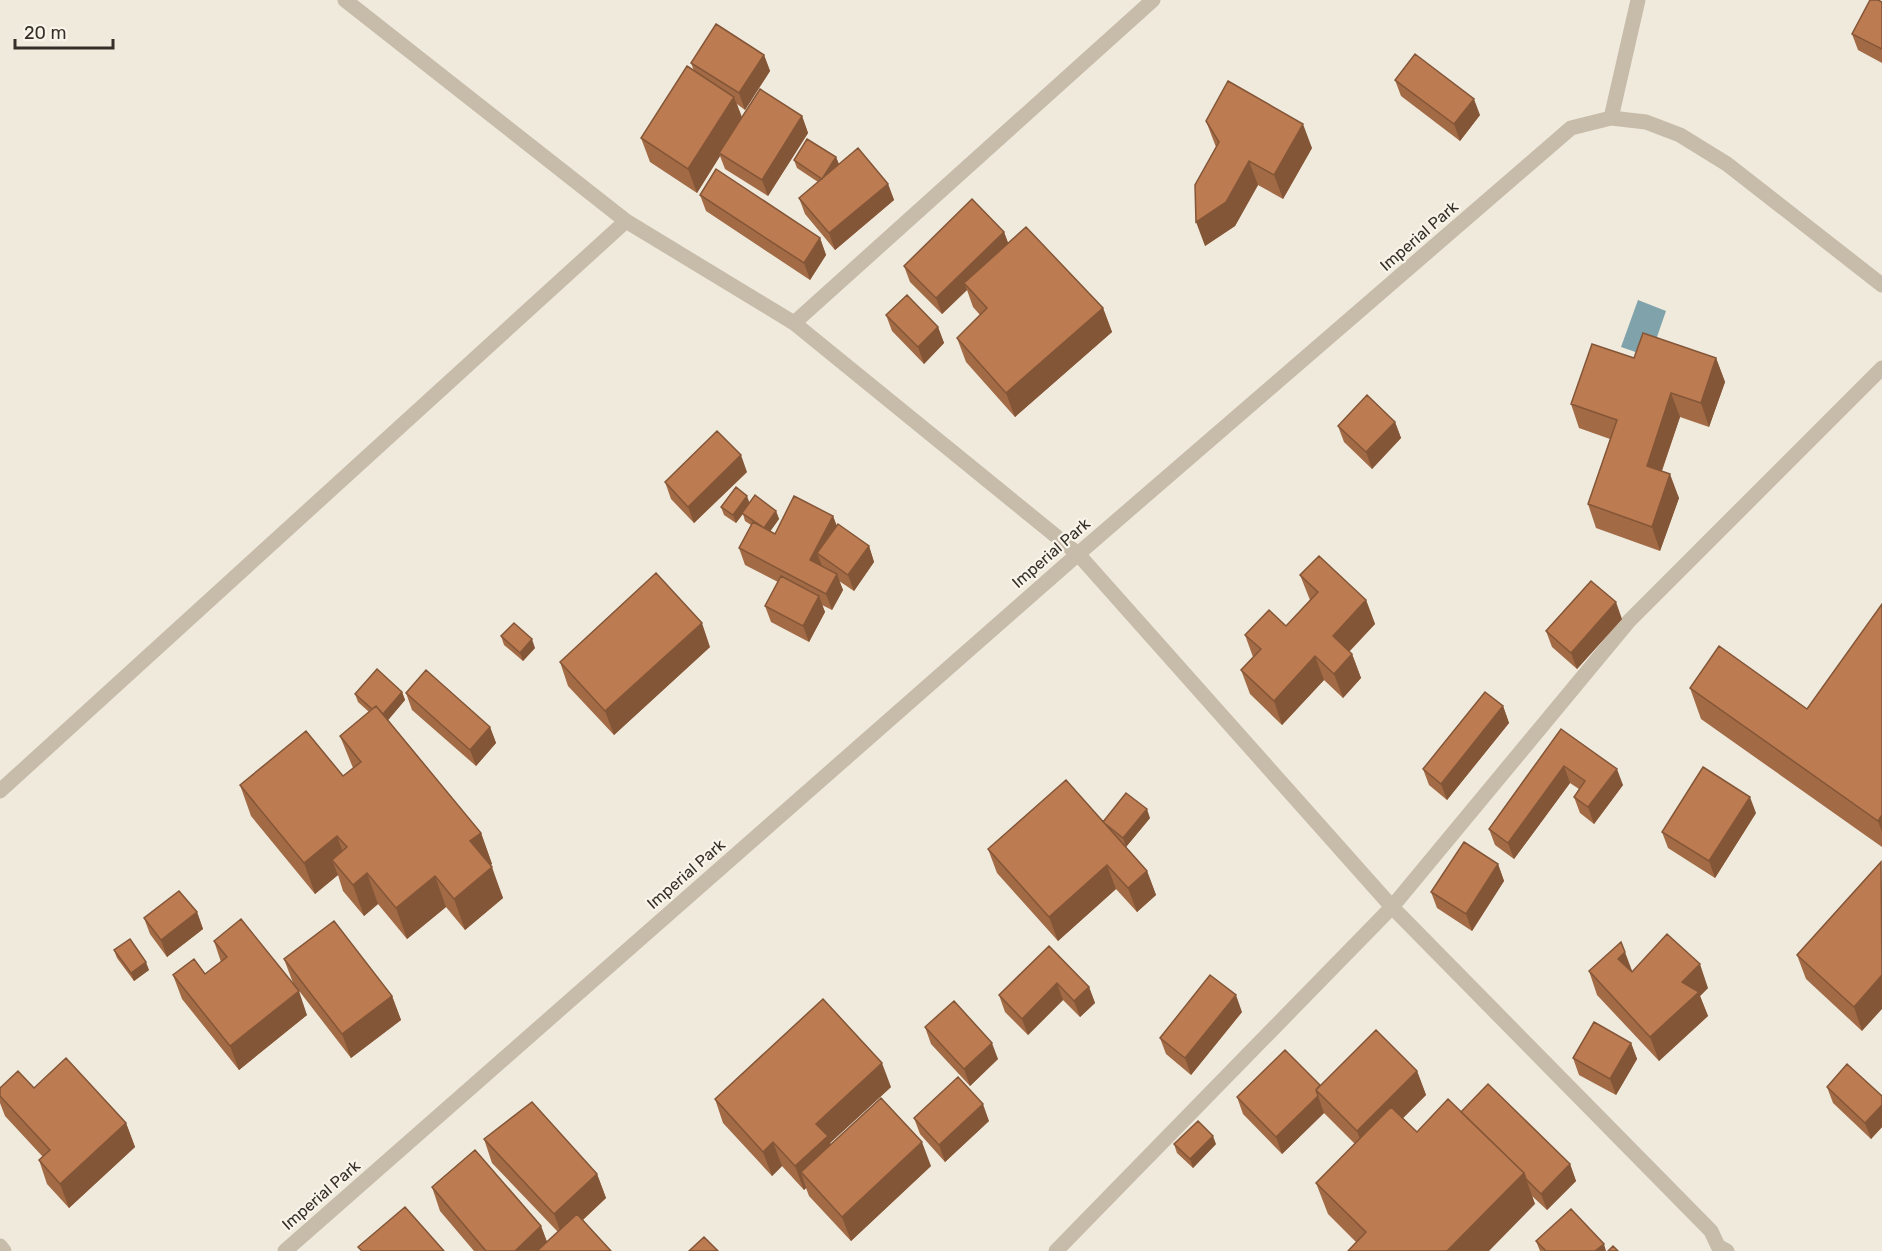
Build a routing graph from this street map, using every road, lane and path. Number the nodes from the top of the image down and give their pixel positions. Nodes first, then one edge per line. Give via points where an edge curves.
1 (345, 0) edge
2 (1153, 0) edge
3 (1638, 0) edge
4 (1611, 118) junction
5 (626, 221) junction
6 (1882, 285) edge
7 (794, 323) junction
8 (1882, 368) edge
9 (1078, 554) junction
10 (0, 791) edge
11 (1392, 907) junction
12 (0, 1246) edge
13 (295, 1248) edge
14 (1720, 1250) edge
15 (4, 1251) edge
16 (1056, 1251) edge

1 - 5 street
2 - 7 street
3 - 4 street
4 - 6 street, Imperial Park via 1646,122 1680,135 1718,159
4 - 9 street, Imperial Park via 1571,128
5 - 7 street
5 - 10 street
7 - 9 street
8 - 11 street via 1629,621
9 - 11 street
9 - 13 street, Imperial Park
11 - 14 street via 1711,1232
11 - 16 street
12 - 15 street

